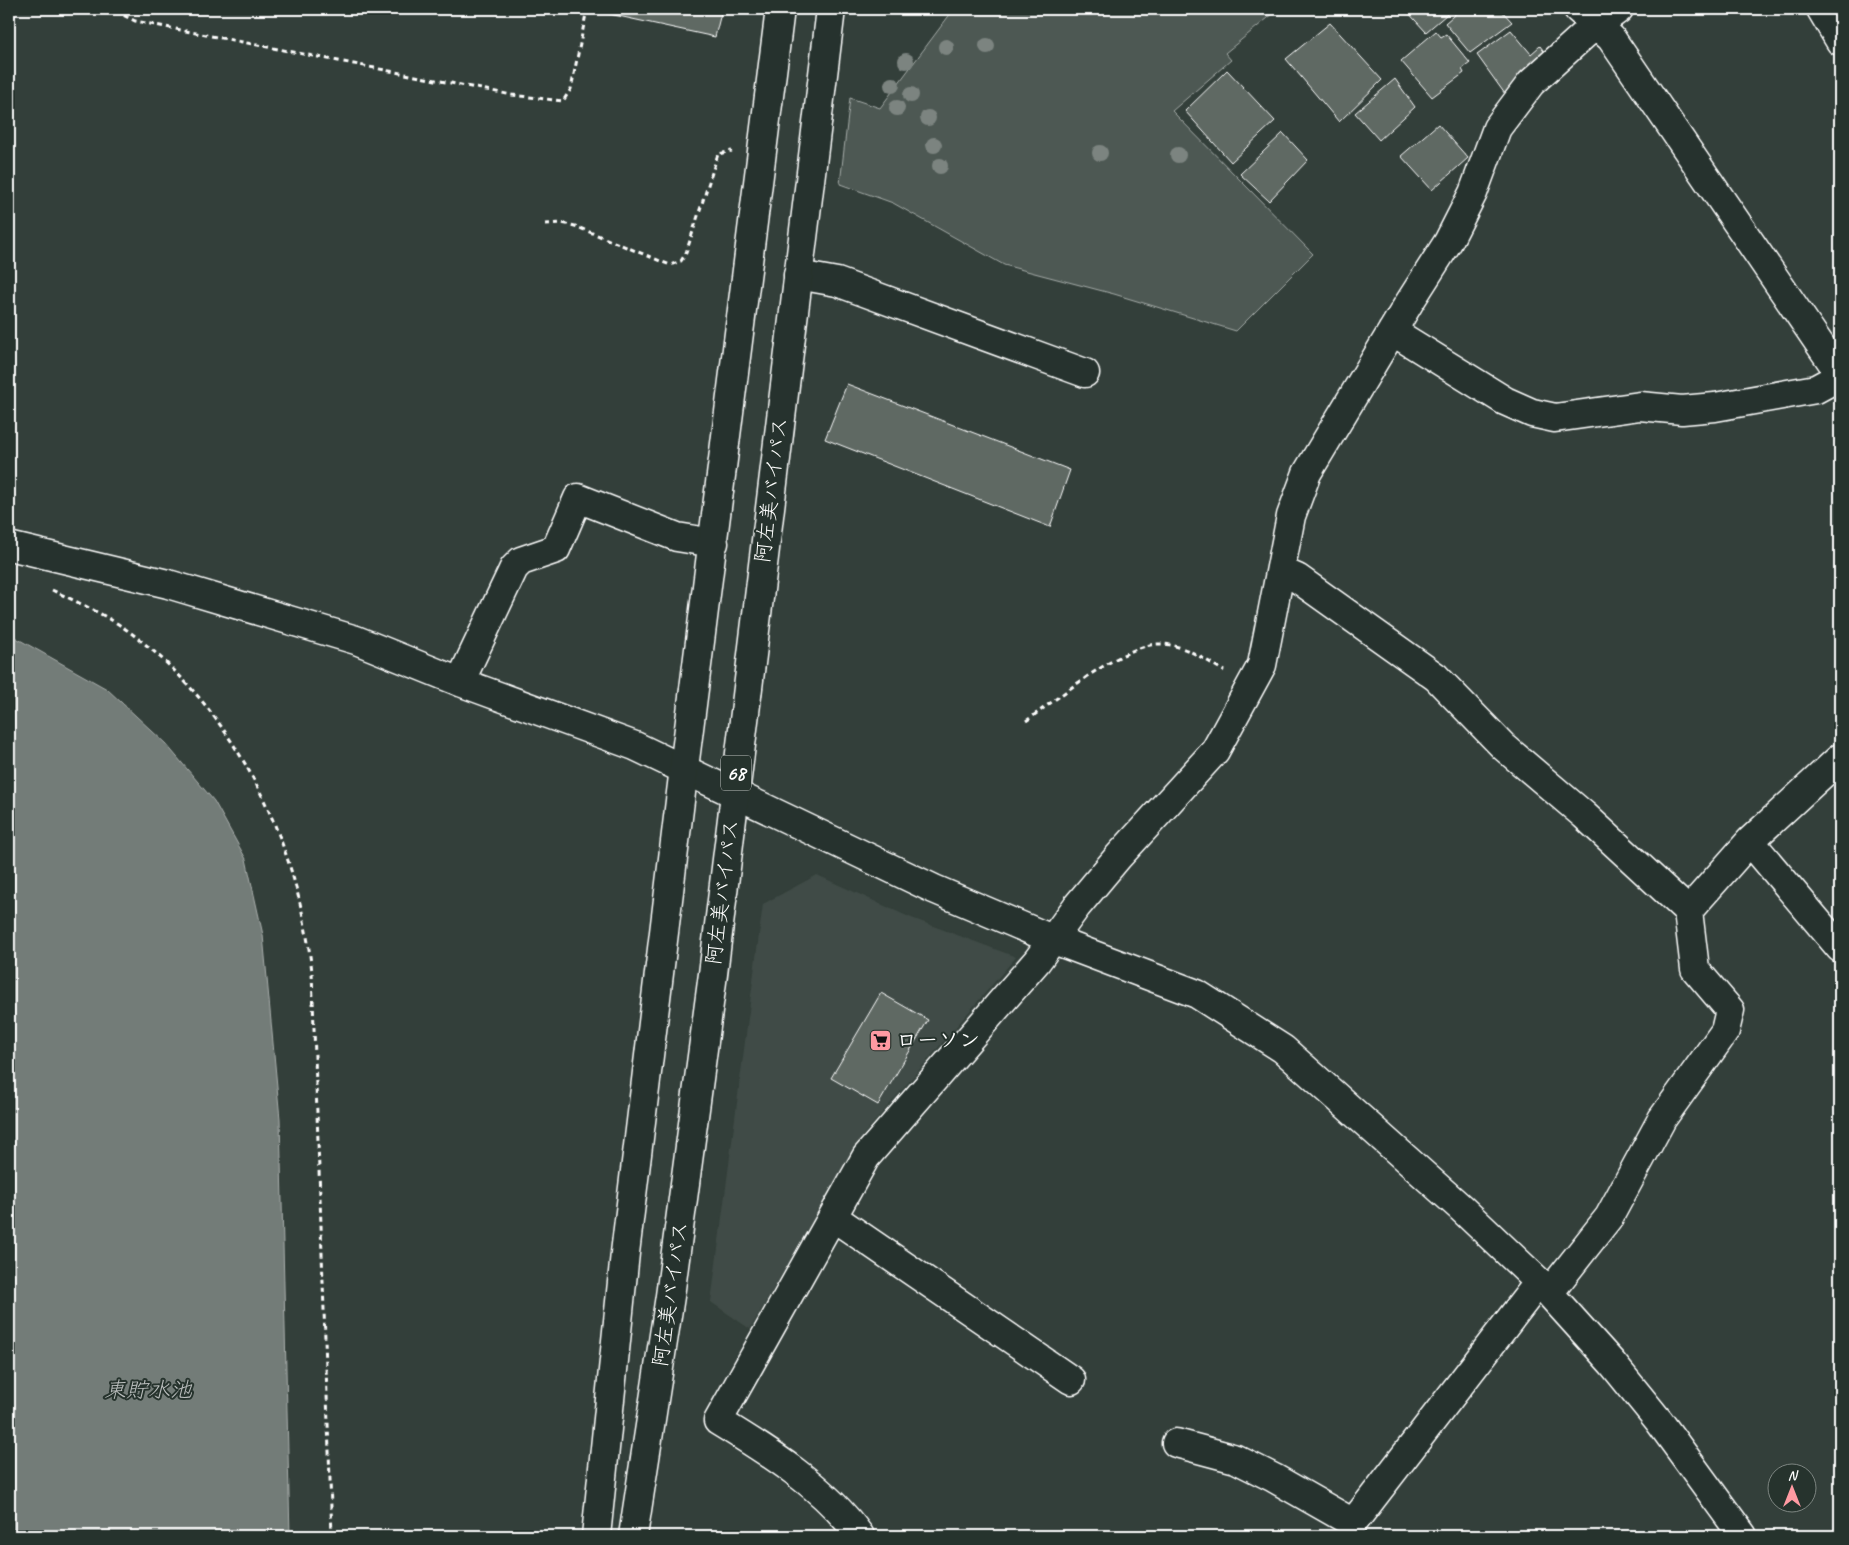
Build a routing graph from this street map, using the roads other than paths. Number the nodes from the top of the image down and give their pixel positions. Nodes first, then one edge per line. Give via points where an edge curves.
1 (780, 9) edge
2 (831, 9) edge
3 (1821, 9) edge
4 (1592, 12) edge
5 (1840, 41) edge
6 (798, 275) junction
7 (1392, 331) junction
8 (1085, 373) dead end
9 (1840, 375) edge
10 (714, 543) junction
11 (9, 546) edge
12 (1281, 572) junction
13 (460, 682) junction
14 (1840, 758) edge
15 (684, 768) junction
16 (734, 793) junction
17 (1750, 841) junction
18 (1688, 911) junction
19 (1054, 940) junction
20 (1840, 948) edge
21 (833, 1217) junction
22 (1544, 1287) junction
23 (1071, 1380) dead end
24 (1176, 1443) dead end
25 (596, 1536) edge
26 (633, 1536) edge
27 (860, 1536) edge
28 (1742, 1536) edge

1 - 10 street
2 - 6 street, 阿左美バイパス / 68
3 - 5 street
4 - 7 street via 1531,82 1497,128 1473,193 1448,242
4 - 9 street
6 - 8 street via 837,282
6 - 16 street, 阿左美バイパス / 68
7 - 9 street via 1504,401 1532,414 1555,418 1640,406 1682,410 1715,407 1816,389
7 - 12 street via 1307,474 1291,516
10 - 13 street via 676,537 578,498 556,549 521,561 514,568
10 - 15 street
11 - 13 street via 168,584 267,612 356,640
12 - 18 street via 1297,578 1436,677 1504,747
12 - 19 street via 1262,664 1215,751 1118,857 1077,906
13 - 15 street via 635,746
14 - 17 street
15 - 16 street
15 - 25 street via 625,1253
16 - 19 street via 907,877
16 - 26 street, 阿左美バイパス / 68 via 670,1296
17 - 18 street
17 - 20 street
18 - 22 street via 1695,969 1730,1010 1725,1031 1662,1119 1609,1217
19 - 21 street via 866,1157
19 - 22 street via 1197,994 1283,1050 1460,1207
21 - 23 street
21 - 27 street via 718,1421 771,1454 840,1511
22 - 24 street via 1353,1523 1236,1459
22 - 28 street via 1612,1363

